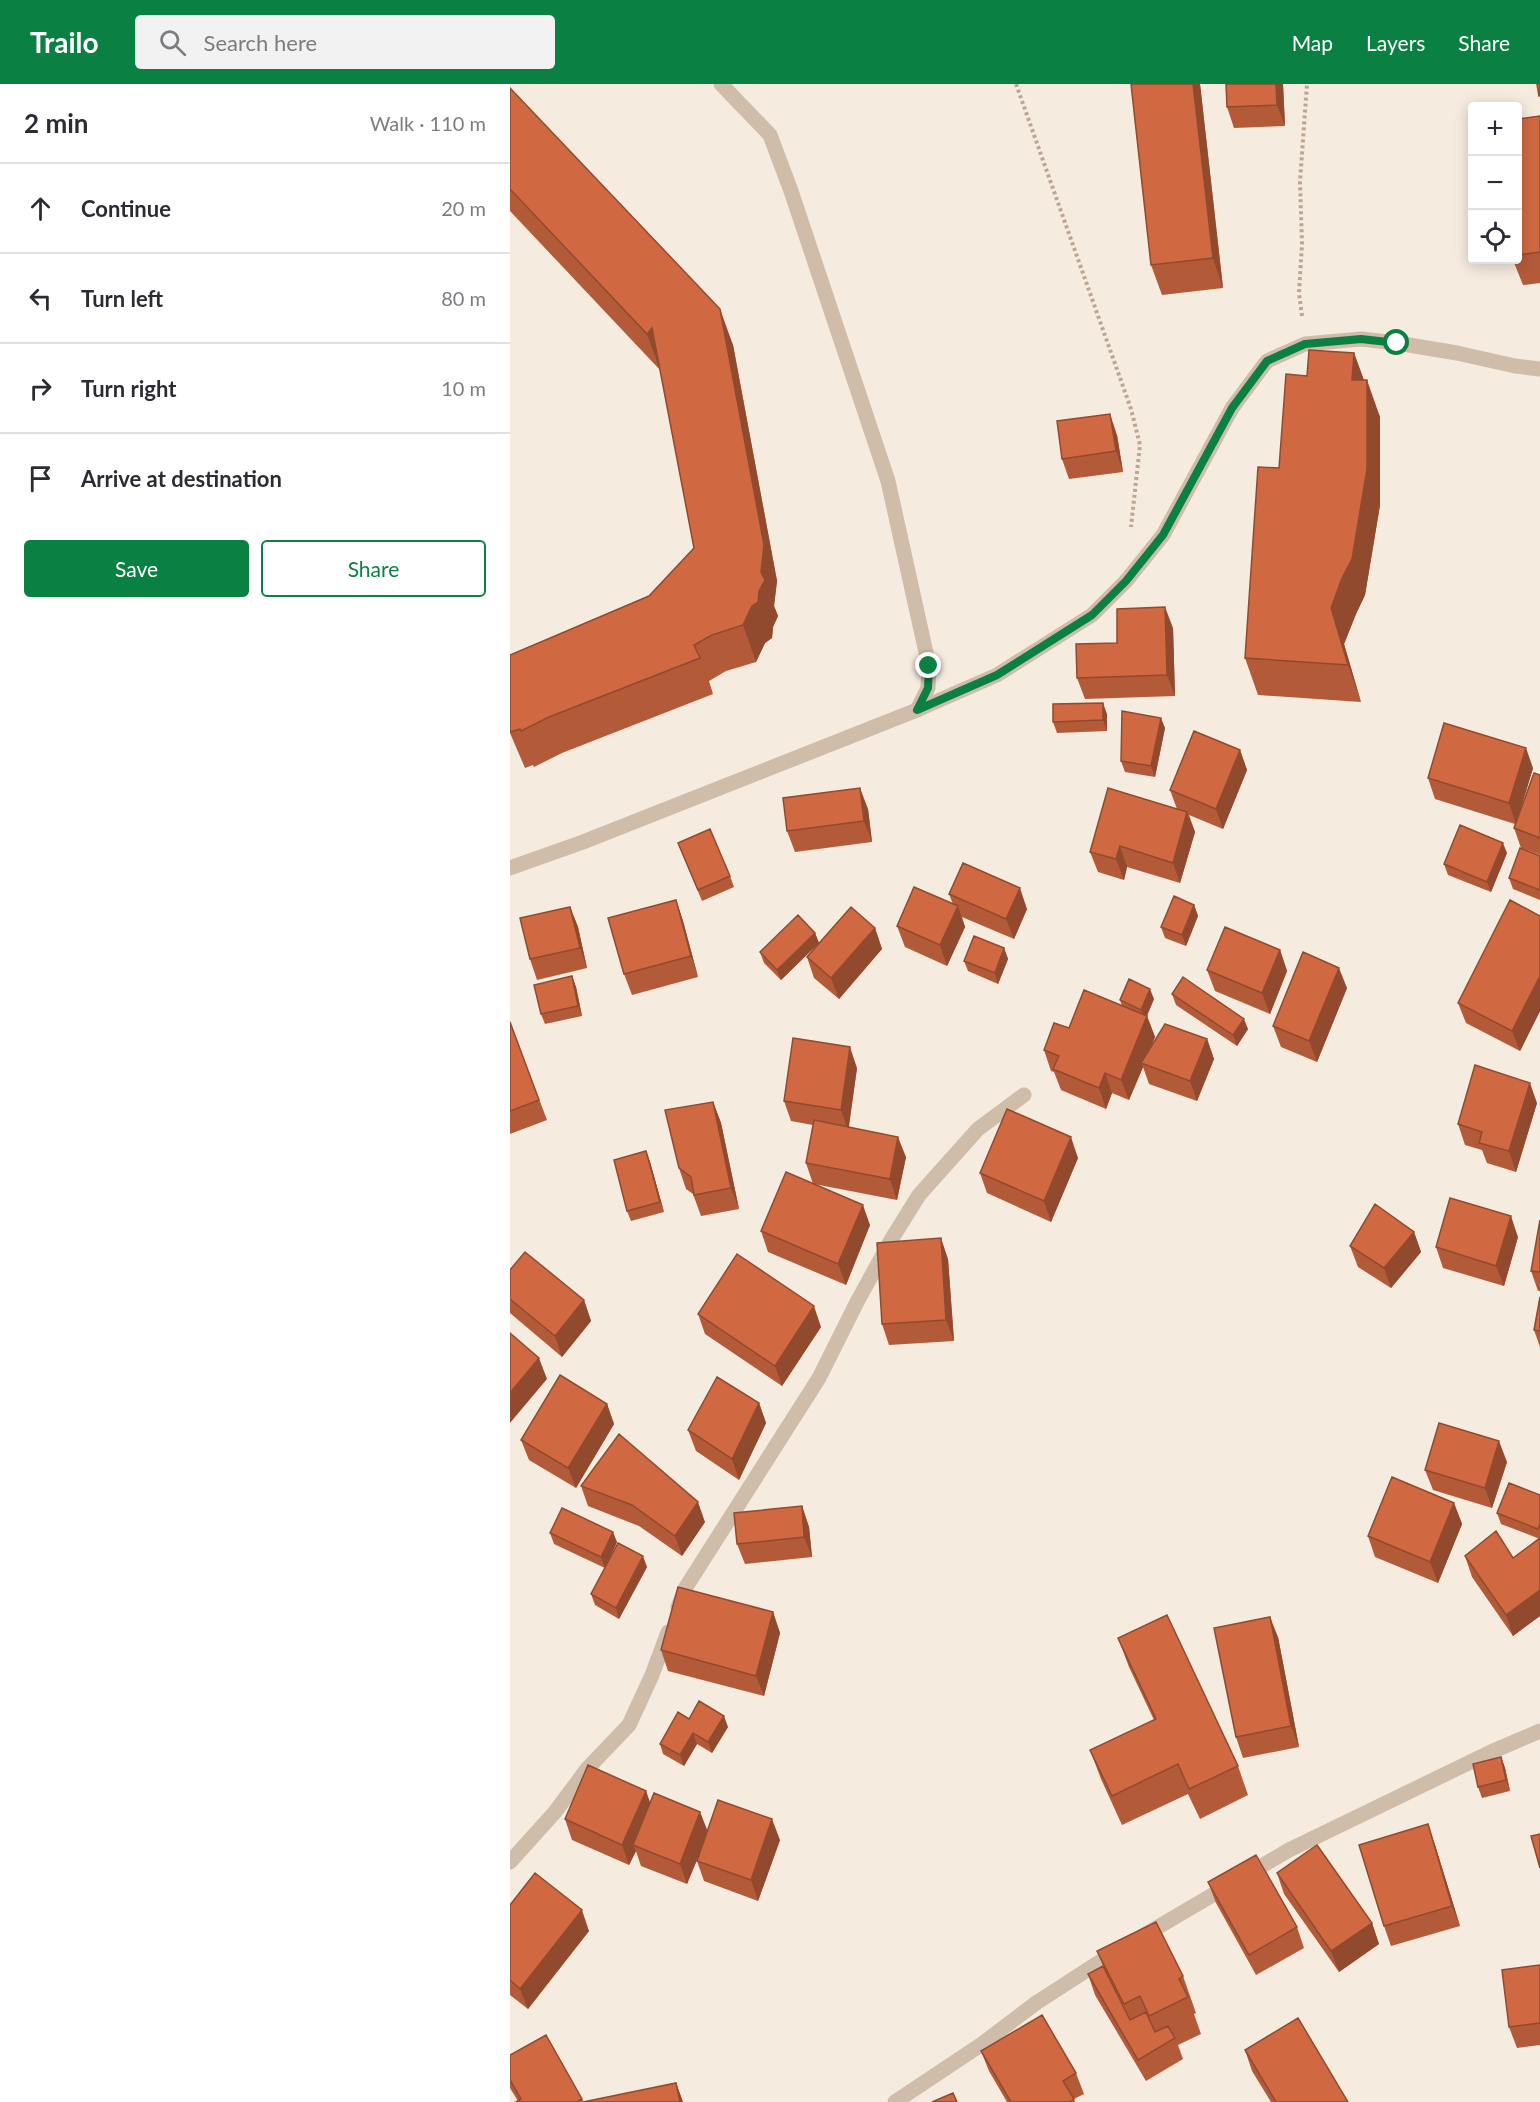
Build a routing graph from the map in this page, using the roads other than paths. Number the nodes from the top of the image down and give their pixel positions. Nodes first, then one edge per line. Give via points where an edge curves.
1 (721, 84) edge
2 (1540, 369) edge
3 (917, 710) junction
4 (510, 868) edge
5 (1024, 1095) dead end
6 (1540, 1731) edge
7 (510, 1862) edge
8 (895, 2102) edge

1 - 3 street via 770,135 888,481 929,666 928,688
2 - 3 street via 1361,339 1305,344 1267,361 1232,408 1163,535 1092,615 997,675
3 - 4 street
5 - 7 street via 978,1129 919,1196 891,1240 819,1378 686,1587 629,1725
6 - 8 street via 1289,1850 1241,1877 1105,1958

